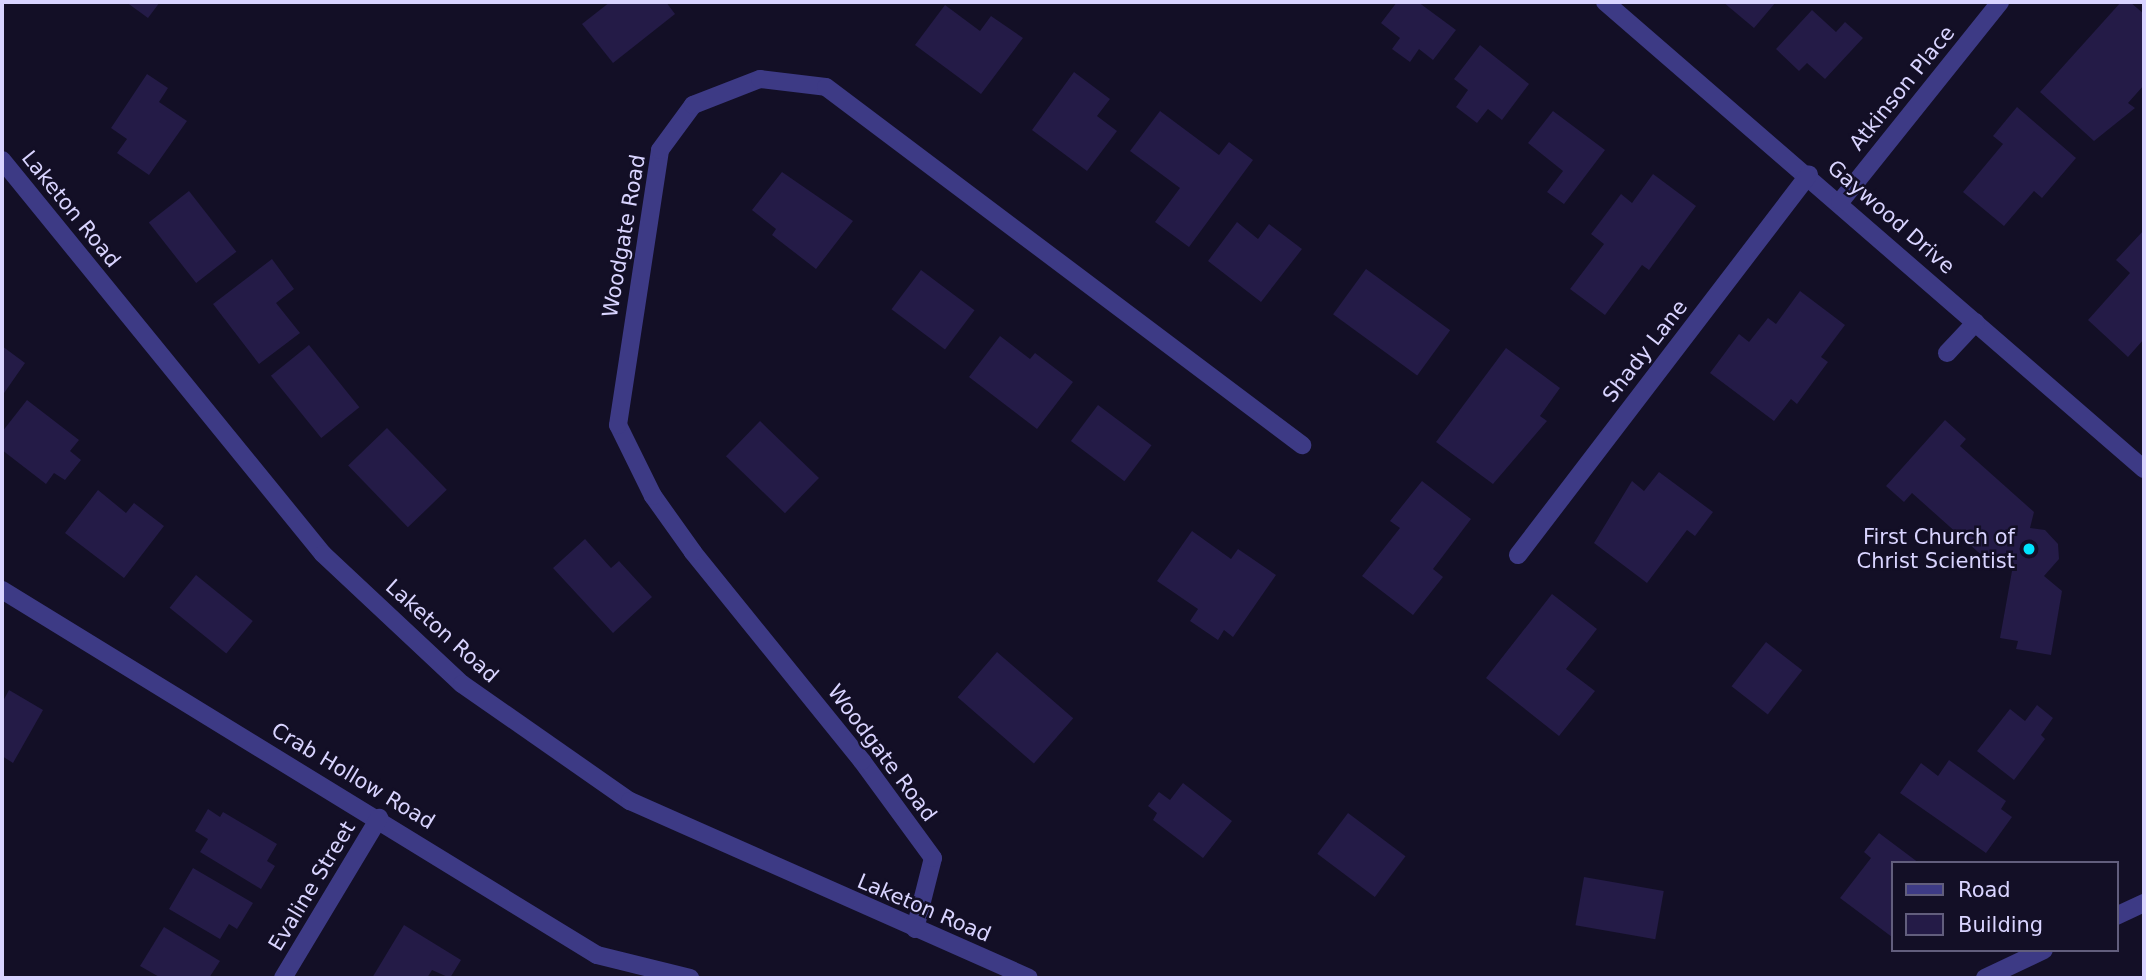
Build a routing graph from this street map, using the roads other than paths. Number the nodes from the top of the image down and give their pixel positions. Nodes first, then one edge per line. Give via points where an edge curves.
1 (1605, 2) edge
2 (2000, 2) edge
3 (2, 160) edge
4 (1809, 175) junction
5 (1840, 202) junction
6 (1976, 322) junction
7 (1947, 353) dead end
8 (1302, 445) dead end
9 (2144, 469) edge
10 (1518, 555) dead end
11 (2, 590) edge
12 (379, 818) junction
13 (2144, 903) edge
14 (2118, 915) edge
15 (915, 929) junction
16 (2040, 952) edge
17 (283, 978) edge
18 (690, 978) edge
19 (1029, 978) edge
20 (1985, 978) edge

1 - 4 street, Gaywood Drive
2 - 5 street, Atkinson Place
3 - 15 street, Laketon Road via 323,554 463,684 630,802
4 - 5 street, Gaywood Drive
4 - 10 street, Shady Lane
5 - 6 street, Gaywood Drive
6 - 7 street
6 - 9 street, Gaywood Drive
8 - 15 street, Woodgate Road via 826,87 760,79 693,105 660,150 618,425 653,496 693,552 862,761 933,858
11 - 12 street, Crab Hollow Road
12 - 17 street, Evaline Street
12 - 18 street, Crab Hollow Road via 597,955
13 - 14 street
15 - 19 street, Laketon Road
16 - 20 street

